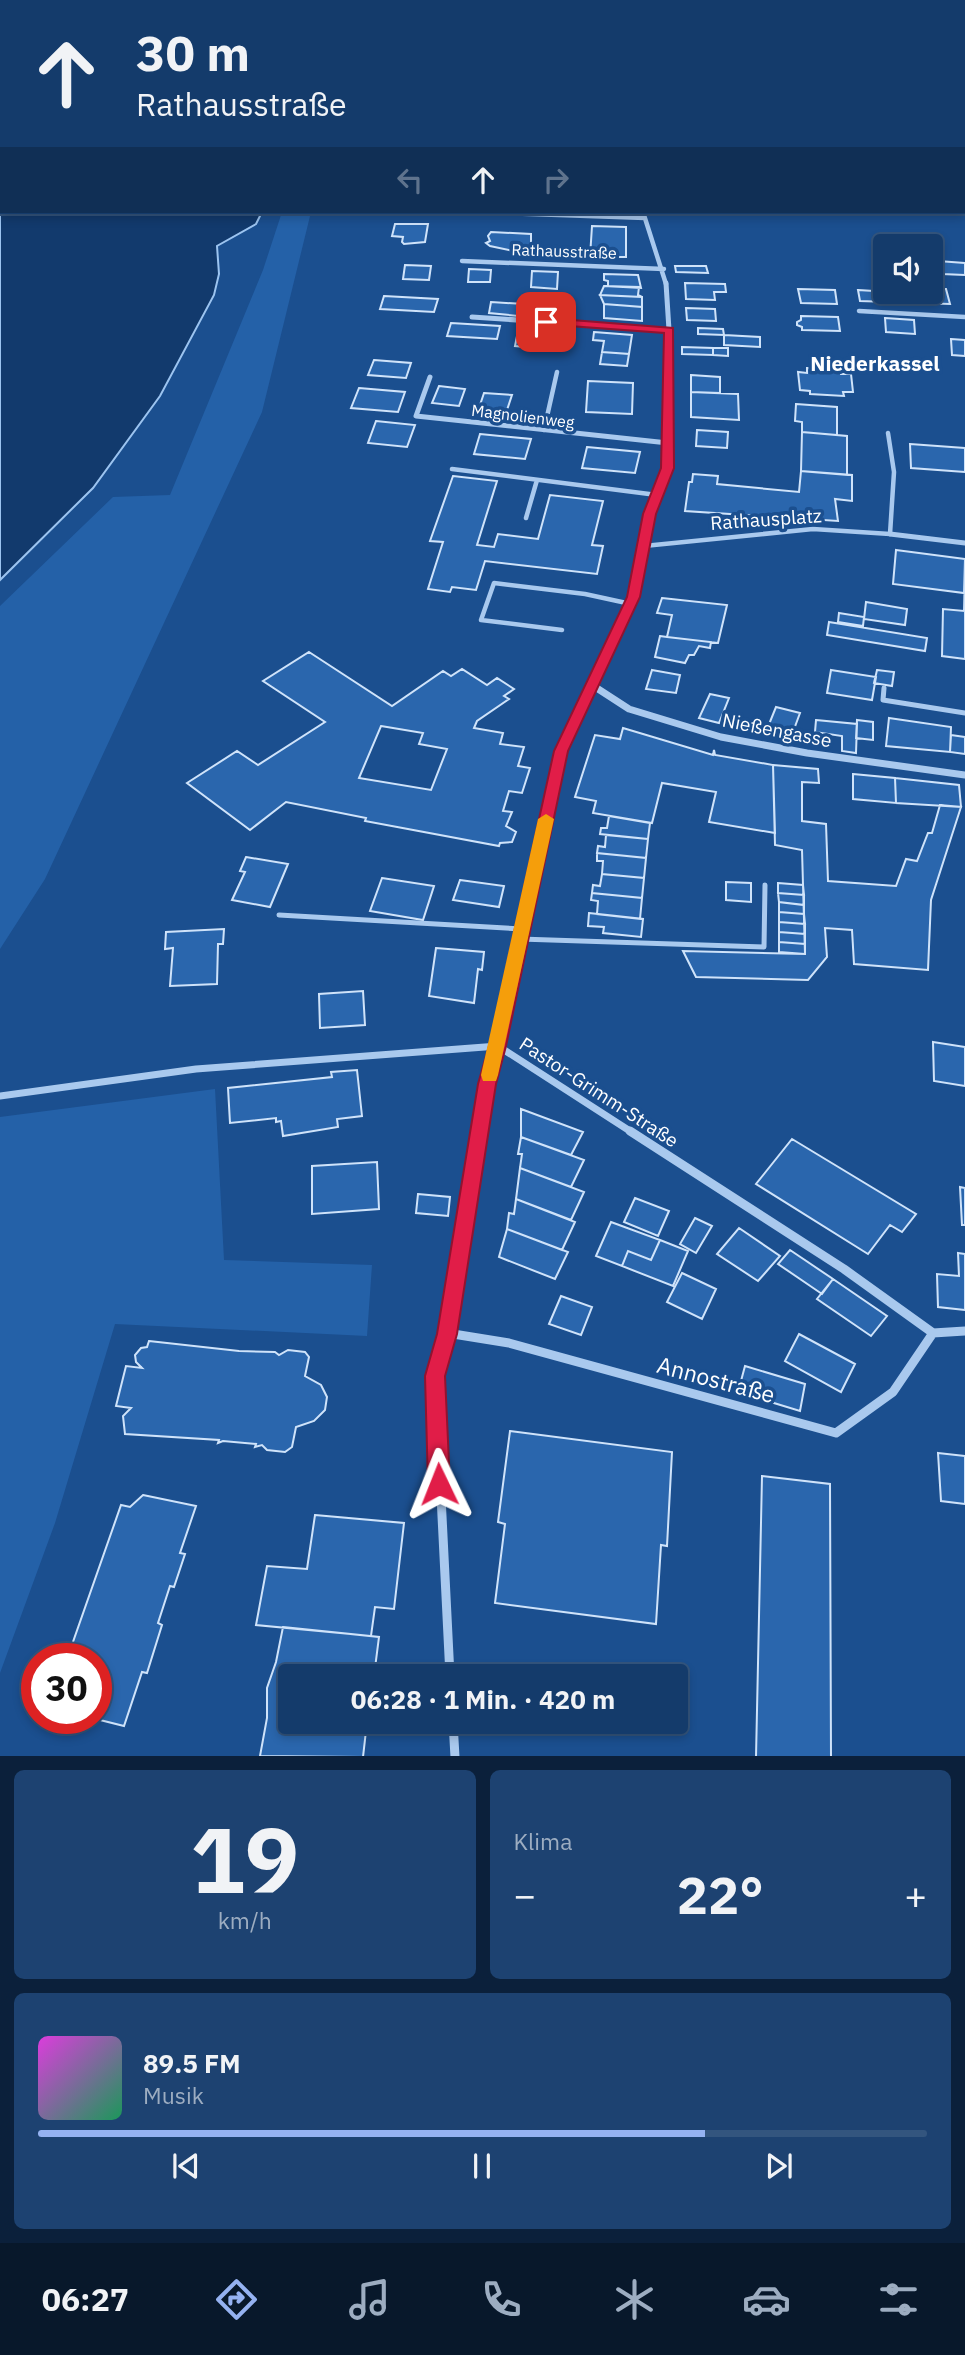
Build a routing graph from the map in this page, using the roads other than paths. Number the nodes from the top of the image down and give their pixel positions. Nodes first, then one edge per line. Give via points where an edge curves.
1 (587, 214) edge
2 (644, 215) edge
3 (462, 261) dead end
4 (664, 269) junction
5 (859, 311) dead end
6 (472, 317) dead end
7 (965, 317) edge
8 (669, 330) junction
9 (557, 372) dead end
10 (430, 377) dead end
11 (544, 430) junction
12 (888, 433) dead end
13 (668, 443) junction
14 (452, 469) dead end
15 (537, 480) junction
16 (657, 495) junction
17 (526, 518) dead end
18 (890, 534) junction
19 (965, 543) edge
20 (644, 546) junction
21 (631, 604) junction
22 (562, 630) dead end
23 (592, 685) junction
24 (884, 688) dead end
25 (965, 713) edge
26 (965, 775) edge
27 (765, 885) dead end
28 (279, 915) dead end
29 (522, 929) junction
30 (520, 939) junction
31 (498, 1046) junction
32 (0, 1096) edge
33 (965, 1331) edge
34 (933, 1333) junction
35 (447, 1334) junction
36 (449, 1664) edge
37 (453, 1734) edge
38 (454, 1756) edge

1 - 2 street
2 - 4 street
3 - 4 street, Rathausstraße
4 - 8 street
5 - 7 lane
6 - 8 street
8 - 13 street
9 - 11 lane
10 - 11 street, Magnolienweg via 416,416
11 - 13 street, Magnolienweg
12 - 18 lane via 894,472
13 - 16 street via 668,468
14 - 15 lane
15 - 16 lane
15 - 17 lane
16 - 20 street
18 - 19 street, Rathausplatz
18 - 20 street, Rathausplatz via 813,529
20 - 21 street
21 - 22 lane via 494,583 481,620
21 - 23 street
23 - 26 street, Nießengasse via 629,709 721,737
23 - 29 street via 561,751
24 - 25 lane via 883,700
27 - 30 lane via 764,947
28 - 29 lane
29 - 30 street
30 - 31 street
31 - 32 street, Pastor-Grimm-Straße via 196,1069
31 - 34 street, Pastor-Grimm-Straße via 844,1269
31 - 35 street via 487,1084
33 - 34 street
34 - 35 street, Annostraße via 893,1392 836,1433 509,1343
35 - 36 street via 435,1376
37 - 38 street

